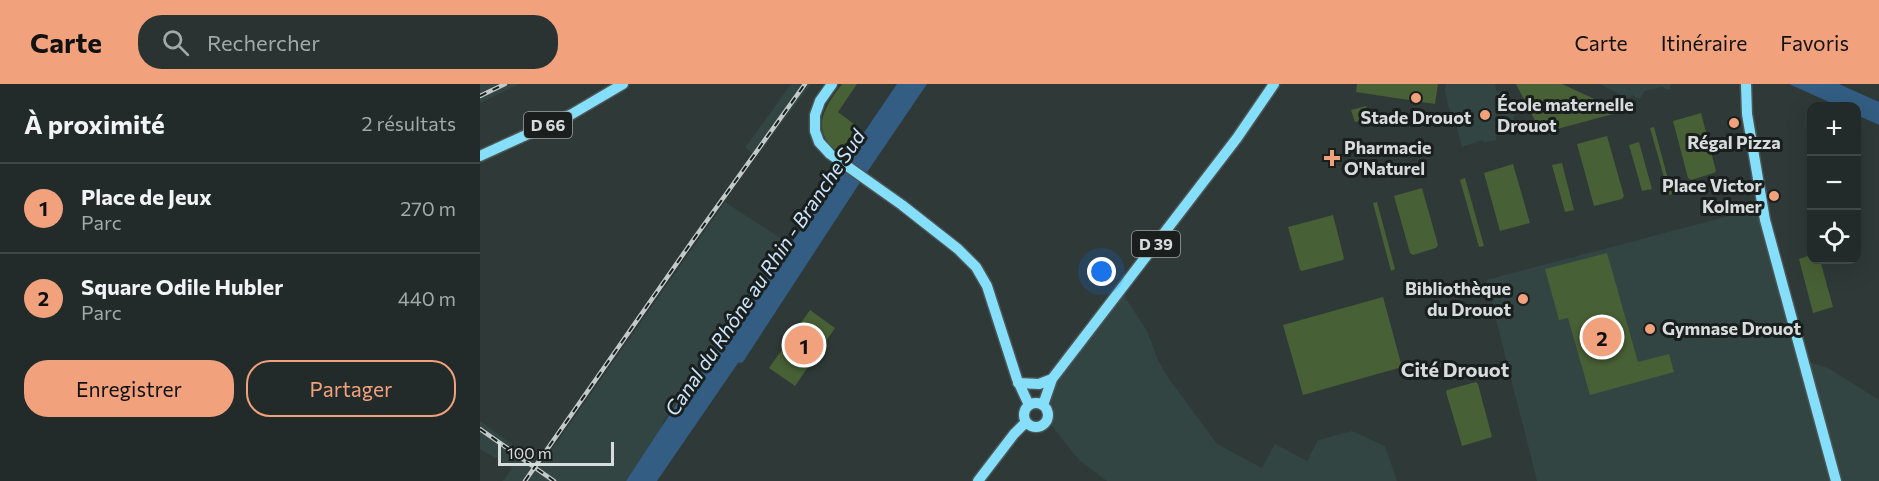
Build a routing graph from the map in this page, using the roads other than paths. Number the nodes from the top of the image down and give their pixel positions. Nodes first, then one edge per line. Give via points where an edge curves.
1 (623, 84) edge
2 (832, 84) edge
3 (1274, 84) edge
4 (1743, 86) edge
5 (480, 156) edge
6 (1052, 379) junction
7 (1018, 383) junction
8 (1029, 405) junction
9 (1043, 405) junction
10 (1026, 422) junction
11 (978, 481) edge
12 (1836, 481) edge

1 - 5 main road, D 66 via 572,114
2 - 7 main road via 814,118 815,131 825,150 958,249 981,274
3 - 6 main road, D 39
4 - 12 main road via 1761,202
6 - 7 main road via 1039,384
6 - 9 main road, D 39
7 - 8 main road
8 - 9 main road
8 - 10 main road
9 - 10 main road via 1049,414 1044,425 1034,428
10 - 11 main road

